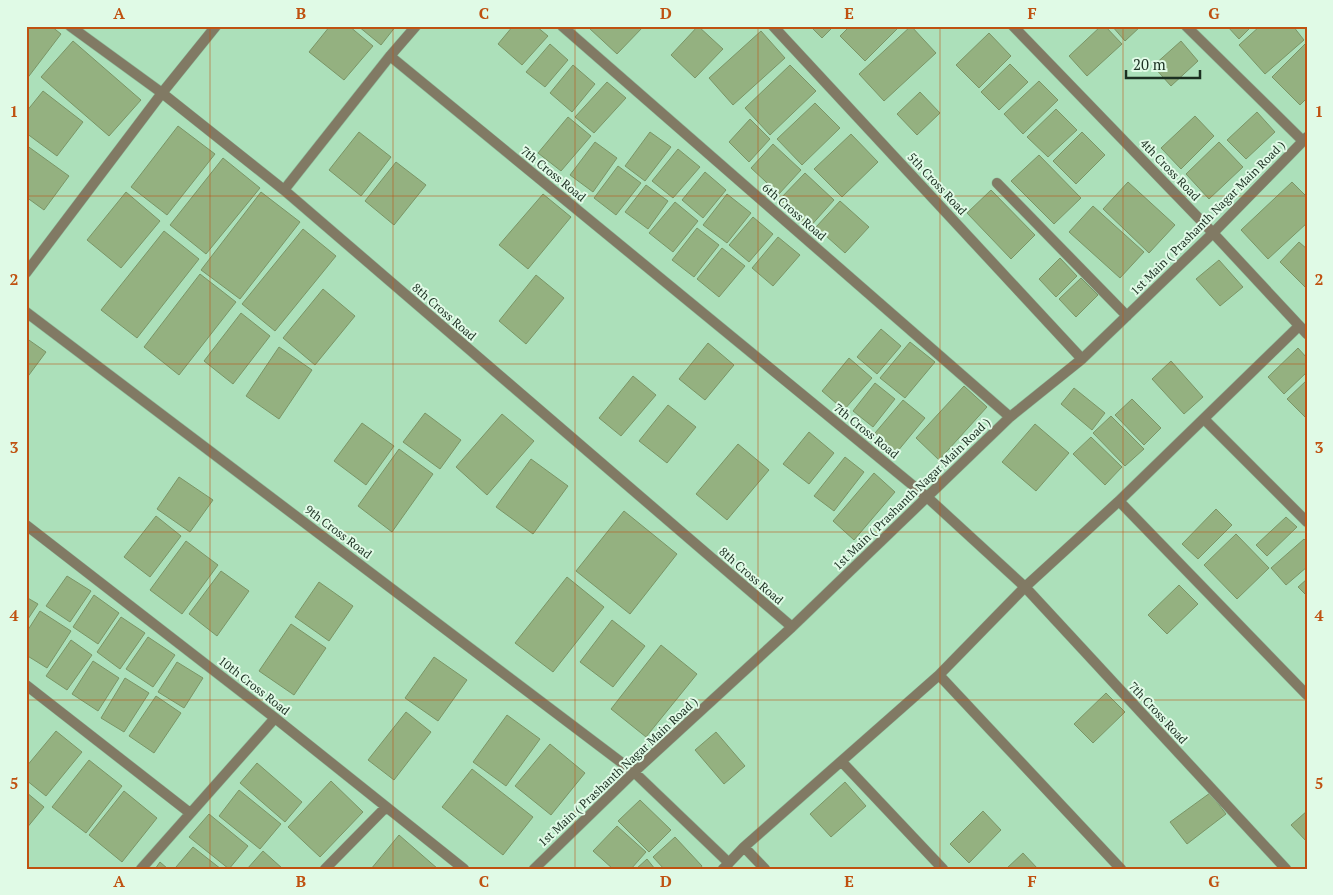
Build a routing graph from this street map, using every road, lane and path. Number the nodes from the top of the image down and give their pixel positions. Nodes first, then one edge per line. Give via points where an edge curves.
1 (70, 26) edge
2 (216, 26) edge
3 (416, 26) edge
4 (562, 26) edge
5 (773, 26) edge
6 (1013, 26) edge
7 (1186, 26) edge
8 (390, 56) junction
9 (162, 93) junction
10 (1305, 139) edge
11 (996, 183) dead end
12 (284, 190) junction
13 (1213, 233) junction
14 (26, 273) edge
15 (26, 312) edge
16 (1127, 316) junction
17 (1299, 326) junction
18 (1307, 334) edge
19 (1082, 359) junction
20 (1010, 417) junction
21 (1204, 419) junction
22 (927, 496) junction
23 (1119, 501) junction
24 (1307, 522) edge
25 (26, 525) edge
26 (1024, 587) junction
27 (792, 628) junction
28 (939, 674) junction
29 (26, 685) edge
30 (1307, 695) edge
31 (275, 718) junction
32 (842, 762) junction
33 (634, 772) junction
34 (386, 807) junction
35 (190, 813) junction
36 (744, 847) junction
37 (726, 866) edge
38 (141, 869) edge
39 (325, 869) edge
40 (464, 869) edge
41 (534, 869) edge
42 (765, 869) edge
43 (943, 869) edge
44 (1121, 869) edge
45 (1286, 869) edge

1 - 9 street, 8th Cross Road
2 - 9 street
3 - 8 street
4 - 20 street, 6th Cross Road
5 - 19 street, 5th Cross Road
6 - 13 street, 4th Cross Road
7 - 10 street
8 - 12 street
8 - 22 street, 7th Cross Road
9 - 12 street, 8th Cross Road
9 - 14 street
10 - 13 street, 1st Main ( Prashanth Nagar Main Road )
11 - 16 street
12 - 27 street, 8th Cross Road
13 - 16 street, 1st Main ( Prashanth Nagar Main Road )
13 - 17 street, 4th Cross Road
15 - 33 street, 9th Cross Road
16 - 19 street, 1st Main ( Prashanth Nagar Main Road )
17 - 18 street, 4th Cross Road
17 - 21 street
19 - 20 street, 1st Main ( Prashanth Nagar Main Road )
20 - 22 street, 1st Main ( Prashanth Nagar Main Road )
21 - 23 street
21 - 24 street
22 - 26 street, 7th Cross Road
22 - 27 street, 1st Main ( Prashanth Nagar Main Road )
23 - 26 street
23 - 30 street
25 - 31 street, 10th Cross Road
26 - 28 street
26 - 45 street, 7th Cross Road
27 - 33 street, 1st Main ( Prashanth Nagar Main Road )
28 - 32 street
28 - 44 street
29 - 35 street
31 - 34 street, 10th Cross Road
31 - 35 street
32 - 36 street
32 - 43 street
33 - 37 street, 9th Cross Road
33 - 41 street, 1st Main ( Prashanth Nagar Main Road )
34 - 39 street
34 - 40 street, 10th Cross Road
35 - 38 street
36 - 37 street
36 - 42 street

